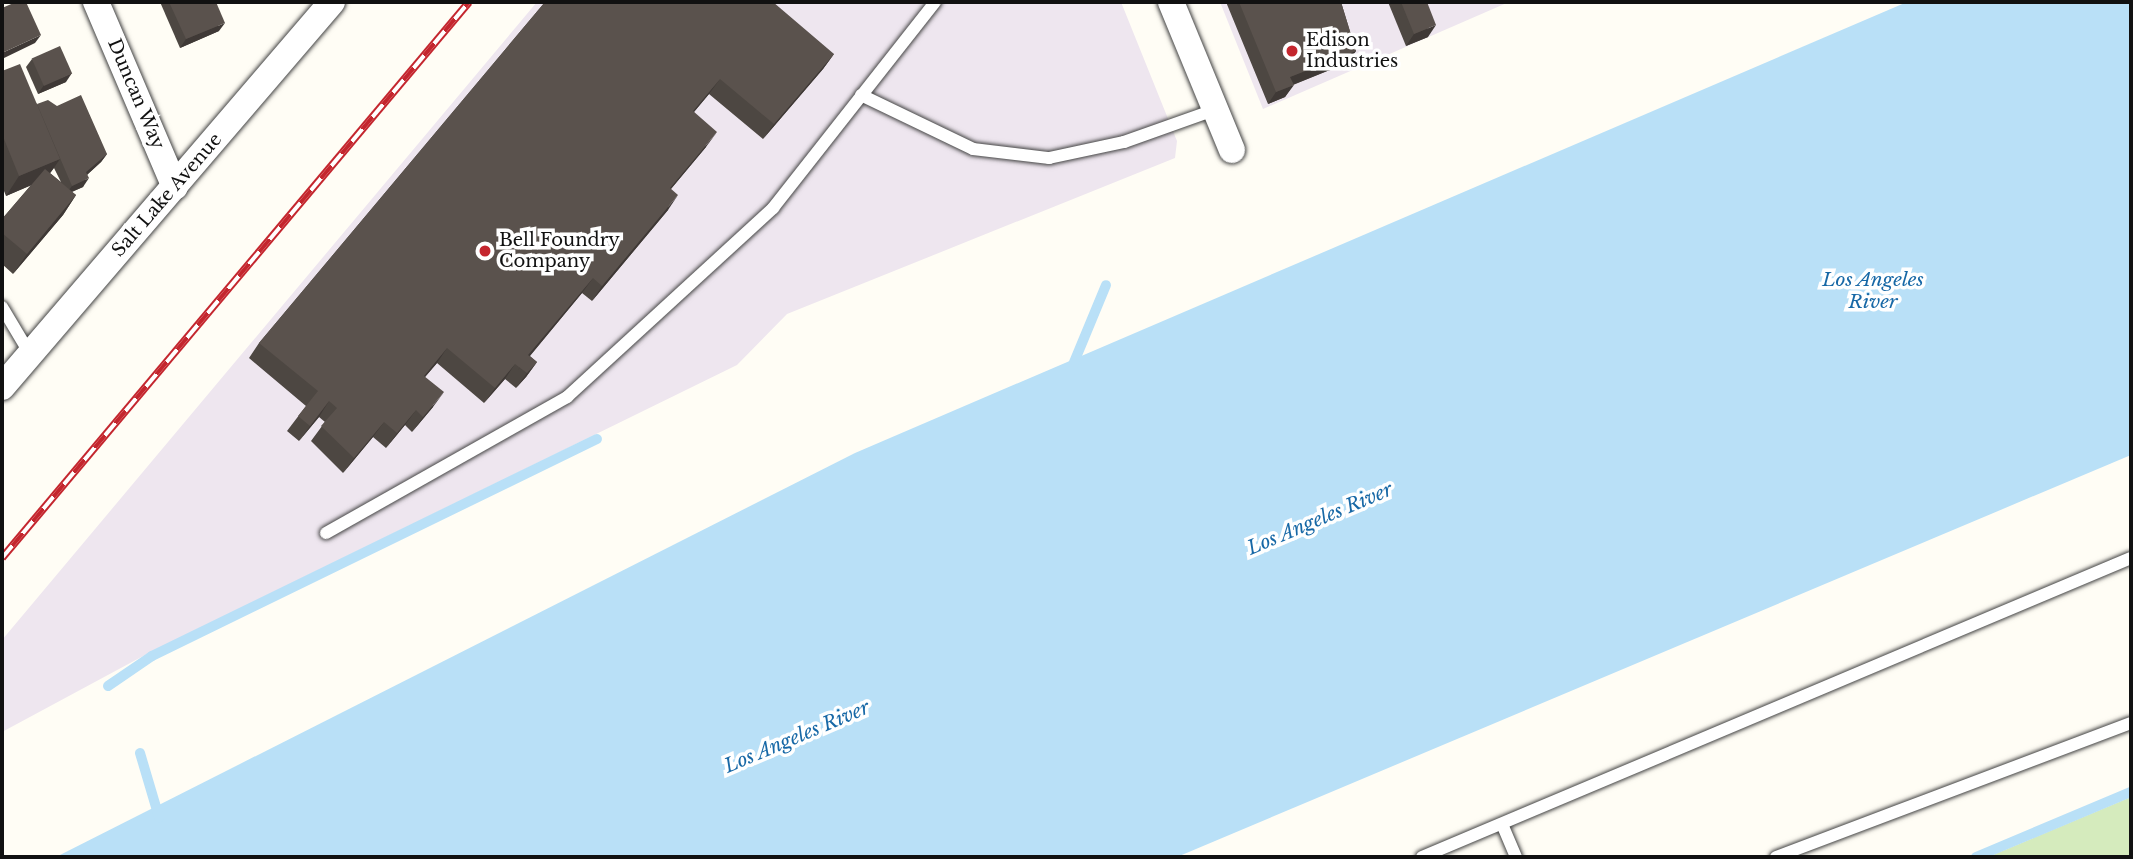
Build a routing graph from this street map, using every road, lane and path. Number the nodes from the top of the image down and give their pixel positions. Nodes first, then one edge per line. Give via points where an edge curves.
1 (96, 2) edge
2 (332, 2) edge
3 (935, 2) edge
4 (1171, 2) edge
5 (861, 95) junction
6 (1214, 110) junction
7 (1231, 150) dead end
8 (175, 187) junction
9 (2, 307) edge
10 (30, 354) junction
11 (2, 387) edge
12 (326, 533) dead end
13 (2131, 558) edge
14 (2131, 723) edge
15 (1502, 824) junction
16 (1422, 857) edge
17 (1516, 857) edge
18 (1776, 857) edge

1 - 8 street, Duncan Way
2 - 8 street, Salt Lake Avenue
3 - 5 lane
4 - 6 street
5 - 6 lane via 973,149 1049,158 1124,142
5 - 12 lane via 773,208 567,397
6 - 7 street
8 - 10 street, Salt Lake Avenue
9 - 10 lane
10 - 11 street, Salt Lake Avenue
13 - 15 lane
14 - 18 lane
15 - 16 lane
15 - 17 lane

